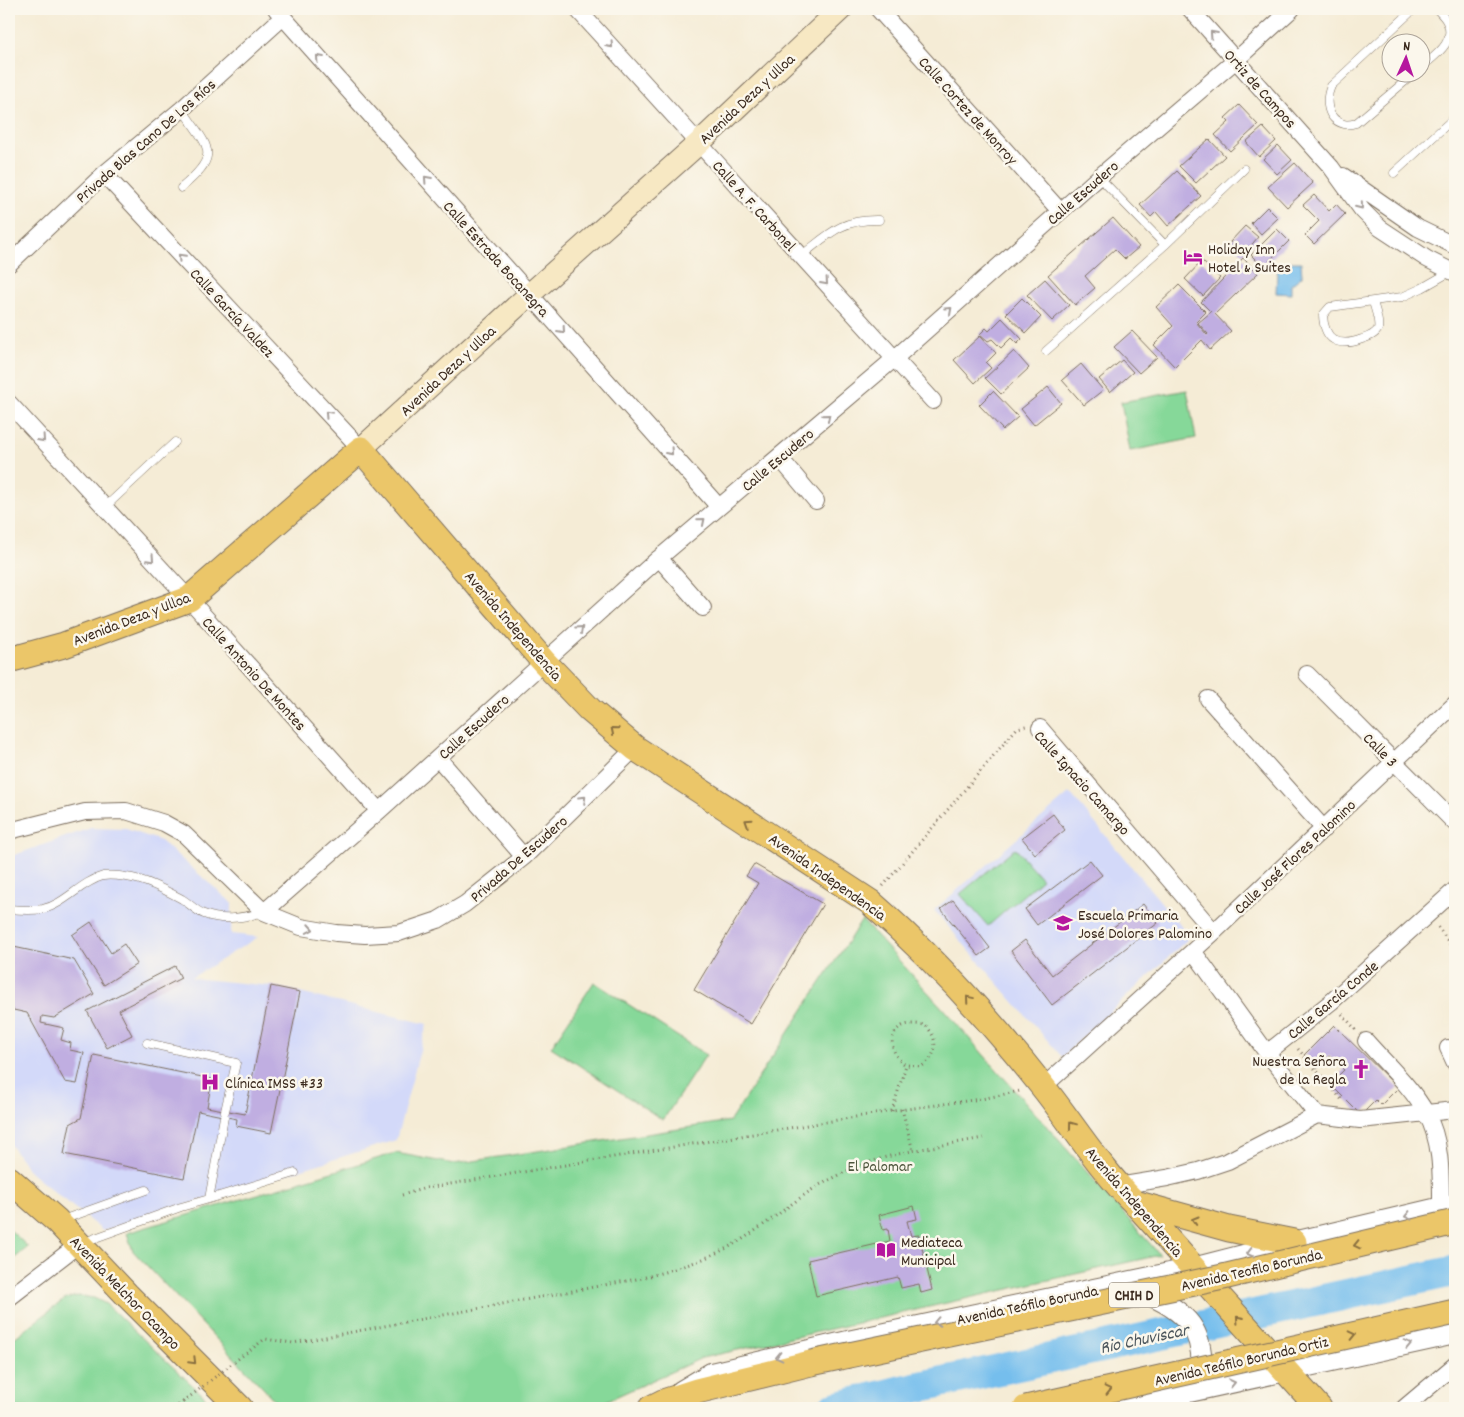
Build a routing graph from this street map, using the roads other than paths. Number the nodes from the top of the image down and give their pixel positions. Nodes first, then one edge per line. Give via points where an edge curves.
1 (577, 9) edge
2 (841, 9) edge
3 (878, 9) edge
4 (1190, 9) edge
5 (1292, 9) edge
6 (1414, 9) edge
7 (1437, 9) edge
8 (279, 13) edge
9 (1389, 32) edge
10 (1382, 39) edge
11 (1432, 58) edge
12 (1236, 60) junction
13 (1404, 82) edge
14 (182, 109) junction
15 (1455, 117) edge
16 (699, 143) junction
17 (1331, 167) junction
18 (1244, 169) dead end
19 (104, 174) junction
20 (1394, 174) dead end
21 (1099, 177) junction
22 (181, 188) dead end
23 (1060, 211) junction
24 (879, 220) dead end
25 (1165, 245) junction
26 (1455, 246) edge
27 (801, 256) junction
28 (9, 264) edge
29 (1454, 271) edge
30 (530, 294) junction
31 (1373, 302) junction
32 (1046, 351) dead end
33 (894, 359) junction
34 (933, 402) dead end
35 (9, 403) edge
36 (175, 442) dead end
37 (361, 449) junction
38 (779, 457) junction
39 (816, 501) dead end
40 (719, 507) junction
41 (104, 508) junction
42 (659, 558) junction
43 (189, 599) junction
44 (703, 608) dead end
45 (9, 660) edge
46 (544, 662) junction
47 (1307, 674) dead end
48 (1208, 699) dead end
49 (1455, 704) edge
50 (1040, 728) road end
51 (635, 748) junction
52 (438, 758) junction
53 (1393, 762) junction
54 (379, 811) junction
55 (1455, 823) edge
56 (1324, 829) junction
57 (9, 830) edge
58 (524, 857) junction
59 (1455, 890) edge
60 (9, 909) edge
61 (264, 912) junction
62 (1214, 932) junction
63 (1193, 951) junction
64 (1366, 1041) road end
65 (147, 1043) dead end
66 (1267, 1053) junction
67 (1043, 1087) junction
68 (1455, 1110) edge
69 (1426, 1112) junction
70 (1317, 1115) junction
71 (295, 1173) dead end
72 (9, 1179) edge
73 (146, 1190) dead end
74 (1127, 1195) junction
75 (209, 1199) junction
76 (1451, 1211) edge
77 (57, 1221) junction
78 (1294, 1242) junction
79 (79, 1244) junction
80 (1193, 1268) junction
81 (1120, 1284) junction
82 (9, 1298) edge
83 (1455, 1312) edge
84 (1455, 1334) edge
85 (811, 1363) joint
86 (1455, 1365) edge
87 (1286, 1370) junction
88 (1199, 1390) junction
89 (657, 1405) edge
90 (236, 1406) edge
91 (1026, 1408) edge
92 (1116, 1408) edge
93 (1319, 1408) edge
94 (1404, 1408) edge

1 -> 16 street, Calle A. F. Carbonel
2 - 16 main road, Avenida Deza y Ulloa
3 - 23 street, Calle Cortez de Monroy
12 -> 4 street, Ortiz de Campos
5 - 12 street, Calle Escudero
6 - 9 lane
7 - 11 lane via 1448,22 1450,35 1445,46
8 - 14 street, Privada Blas Cano De Los Ríos
30 -> 8 street, Calle Estrada Bocanegra
10 - 13 lane via 1331,86 1327,96 1328,108 1333,117 1344,124 1356,123
12 - 17 street, Ortiz de Campos
12 - 21 street, Calle Escudero
14 - 19 street, Privada Blas Cano De Los Ríos
14 - 22 lane via 208,152 206,164
15 - 20 lane
16 - 27 street, Calle A. F. Carbonel
16 - 30 main road, Avenida Deza y Ulloa
17 - 26 street, Ortiz de Campos via 1418,228
17 -> 29 street, Ortiz de Campos via 1362,210 1380,228 1406,246
18 - 25 lane
19 - 28 street, Privada Blas Cano De Los Ríos
37 -> 19 street, Calle García Valdez
21 - 23 street, Calle Escudero
21 - 25 lane
33 -> 23 street, Calle Escudero
24 - 27 lane via 842,225
25 - 32 lane
27 -> 33 street, Calle A. F. Carbonel
29 - 31 lane via 1407,295
30 - 37 main road, Avenida Deza y Ulloa
30 -> 40 street, Calle Estrada Bocanegra
31 - 31 lane via 1330,307 1323,314 1326,333 1343,343 1374,334 1378,325
33 - 34 street, Calle A. F. Carbonel
38 -> 33 street, Calle Escudero
35 -> 41 street, Calle Antonio De Montes
36 - 41 lane
37 - 43 main road, Avenida Deza y Ulloa
37 - 46 main road, Avenida Independencia
38 - 39 street
38 - 40 street, Calle Escudero
42 -> 40 street, Calle Escudero
41 -> 43 street, Calle Antonio De Montes
42 - 44 street
46 -> 42 street, Calle Escudero
43 - 45 main road, Avenida Deza y Ulloa via 64,645
43 - 54 street, Calle Antonio De Montes
51 -> 46 main road, Avenida Independencia via 590,710
46 - 52 street, Calle Escudero
47 - 53 street, Calle 3
48 - 56 street
49 - 53 street, Calle José Flores Palomino
50 - 62 street, Calle Ignacio Camargo
58 -> 51 street, Privada De Escudero
67 -> 51 main road, Avenida Independencia via 954,982 870,902
52 - 54 street, Calle Escudero
52 - 58 street
53 - 55 street, Calle 3
53 - 56 street, Calle José Flores Palomino
54 - 61 street, Calle Escudero
56 - 62 street, Calle José Flores Palomino
57 - 61 street via 85,812 126,811 164,822 184,834
61 -> 58 street, Privada De Escudero via 302,927 336,933 399,933 438,920 465,904
59 - 66 street, Calle García Conde via 1331,1002
60 - 61 lane via 45,909 104,876 127,877 152,884 204,914 242,918
62 - 63 street, Calle José Flores Palomino
63 - 66 street
63 - 67 street, Calle José Flores Palomino
64 - 69 street
65 - 75 lane via 236,1063
66 - 70 street
74 -> 67 main road, Avenida Independencia
68 - 69 street
69 - 70 street via 1360,1120
69 - 76 street
70 - 74 street via 1228,1161 1167,1178
71 - 75 lane
72 - 77 main road, Avenida Melchor Ocampo
73 - 77 lane
78 -> 74 main road via 1229,1229
74 - 80 main road, Avenida Independencia
75 - 79 lane
76 -> 78 street, Avenida Teófilo Borunda
76 -> 85 main road, Avenida Teofilo Borunda / CHIH D, bridge via 1223,1277
77 - 79 main road, Avenida Melchor Ocampo
78 -> 80 street, Avenida Teófilo Borunda
79 - 82 street
79 -> 90 main road, Avenida Melchor Ocampo
80 - 81 street, Avenida Teófilo Borunda
87 -> 80 main road, Avenida Independencia
81 - 88 street via 1173,1307 1194,1330 1202,1349
81 -> 89 street, Avenida Teófilo Borunda via 711,1373
91 -> 83 main road, Avenida Teófilo Borunda Ortiz, bridge
87 -> 84 street
85 - 89 main road, Avenida Teófilo Borunda / CHIH D via 697,1391
86 - 94 street
88 -> 87 street
87 - 93 main road, Avenida Independencia
88 - 92 street

